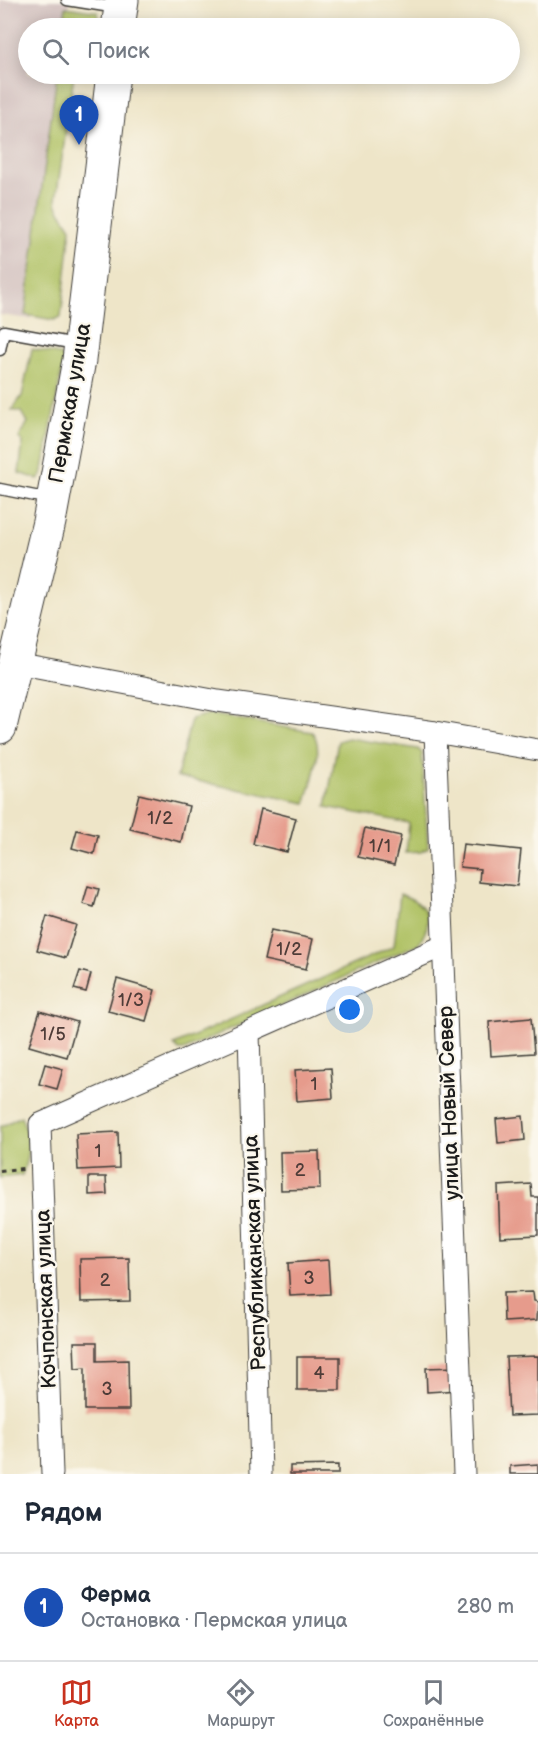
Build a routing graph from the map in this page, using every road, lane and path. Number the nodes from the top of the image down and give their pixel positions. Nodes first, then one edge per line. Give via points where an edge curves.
1 (67, 0) edge
2 (115, 9) edge
3 (112, 84) edge
4 (81, 345) junction
5 (0, 350) edge
6 (0, 489) edge
7 (53, 500) junction
8 (15, 655) junction
9 (0, 727) edge
10 (435, 732) junction
11 (538, 750) edge
12 (443, 946) junction
13 (249, 1032) junction
14 (52, 1474) edge
15 (261, 1474) edge
16 (464, 1474) edge

1 - 2 lane
3 - 4 main road, Пермская улица
4 - 5 lane via 4,331
4 - 7 main road, Пермская улица
6 - 7 lane
7 - 8 main road, Пермская улица
8 - 9 main road, Пермская улица
8 - 10 street via 218,701
10 - 11 street
10 - 12 street, улица Новый Север
12 - 13 street
12 - 16 street, улица Новый Север
13 - 14 street, Кочпонская улица via 40,1124
13 - 15 street, Республиканская улица

